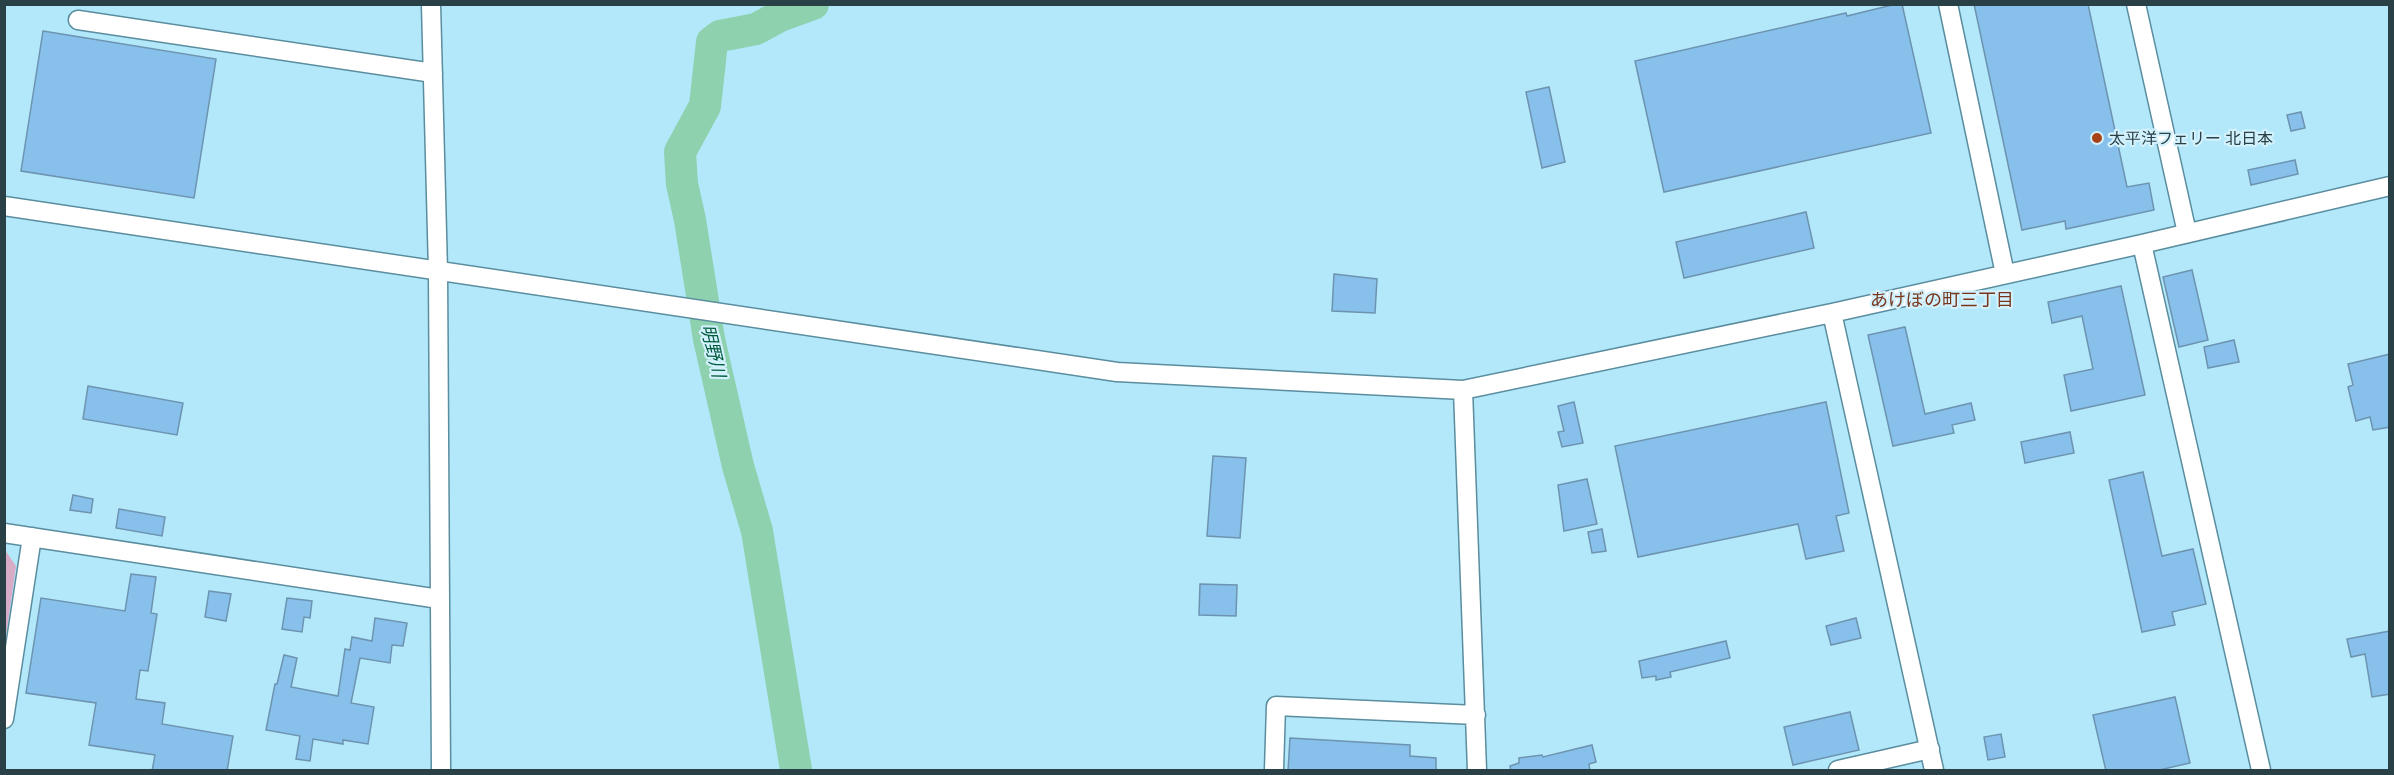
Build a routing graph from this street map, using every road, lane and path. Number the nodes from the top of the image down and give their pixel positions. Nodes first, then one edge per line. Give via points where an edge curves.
1 (431, 4) edge
2 (1948, 4) edge
3 (2136, 4) edge
4 (78, 20) dead end
5 (433, 73) junction
6 (2390, 186) edge
7 (4, 206) edge
8 (2187, 233) junction
9 (2142, 244) junction
10 (438, 271) junction
11 (2005, 274) junction
12 (1832, 313) junction
13 (1463, 390) junction
14 (4, 533) edge
15 (32, 537) junction
16 (439, 599) junction
17 (1476, 715) junction
18 (4, 719) edge
19 (1930, 749) junction
20 (441, 771) edge
21 (1274, 771) edge
22 (1477, 771) edge
23 (1838, 771) edge
24 (1934, 771) edge
25 (2261, 771) edge

1 - 5 street
2 - 11 street
3 - 8 street
4 - 5 street
5 - 10 street
6 - 8 street
7 - 10 street
8 - 9 street
9 - 11 street
9 - 25 street
10 - 13 street via 1117,372
10 - 16 street
11 - 12 street
12 - 13 street
12 - 19 street
13 - 17 street
14 - 15 street
15 - 16 street
15 - 18 street
16 - 20 street
17 - 21 street via 1276,706
17 - 22 street
19 - 23 street
19 - 24 street

